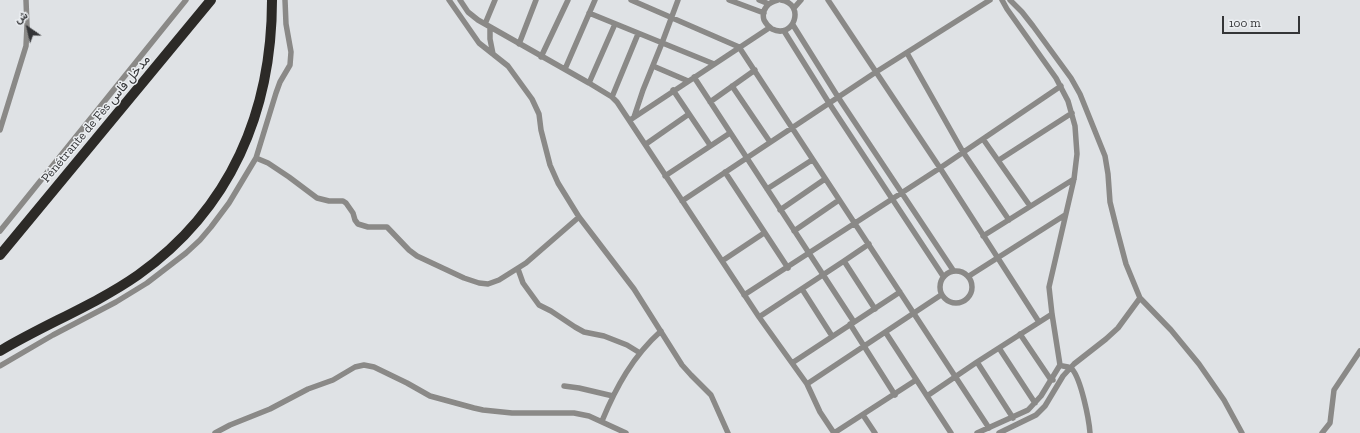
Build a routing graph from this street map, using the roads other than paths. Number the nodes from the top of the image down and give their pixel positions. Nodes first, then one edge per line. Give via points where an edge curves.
1 (26, 0) edge
2 (186, 0) edge
3 (211, 0) edge
4 (272, 0) edge
5 (285, 0) edge
6 (449, 0) edge
7 (460, 0) edge
8 (495, 0) edge
9 (536, 0) edge
10 (568, 0) edge
11 (595, 0) edge
12 (631, 0) edge
13 (678, 0) edge
14 (728, 0) edge
15 (759, 0) edge
16 (778, 0) edge
17 (784, 0) edge
18 (801, 0) edge
19 (828, 0) edge
20 (990, 0) edge
21 (1002, 0) edge
22 (1010, 0) edge
23 (769, 4) junction
24 (794, 8) junction
25 (589, 13) junction
26 (764, 13) junction
27 (671, 18) junction
28 (615, 24) junction
29 (793, 24) junction
30 (488, 26) junction
31 (769, 28) junction
32 (784, 31) junction
33 (638, 34) junction
34 (662, 43) junction
35 (519, 44) junction
36 (739, 47) junction
37 (907, 53) junction
38 (492, 54) junction
39 (541, 57) junction
40 (714, 64) junction
41 (653, 66) junction
42 (565, 69) junction
43 (755, 70) junction
44 (876, 72) junction
45 (694, 77) junction
46 (688, 81) junction
47 (589, 83) junction
48 (732, 86) junction
49 (1061, 86) junction
50 (673, 90) junction
51 (612, 97) junction
52 (838, 97) junction
53 (710, 102) junction
54 (829, 103) junction
55 (1072, 113) junction
56 (689, 114) junction
57 (632, 118) junction
58 (792, 128) junction
59 (0, 130) edge
60 (730, 133) junction
61 (983, 138) junction
62 (770, 142) junction
63 (646, 144) junction
64 (710, 145) junction
65 (963, 152) junction
66 (747, 157) junction
67 (256, 158) junction
68 (812, 160) junction
69 (998, 160) junction
70 (940, 168) junction
71 (725, 172) junction
72 (665, 176) junction
73 (825, 179) junction
74 (1074, 179) junction
75 (767, 189) junction
76 (902, 192) junction
77 (892, 199) junction
78 (840, 200) junction
79 (682, 201) junction
80 (1030, 206) junction
81 (780, 210) junction
82 (1065, 215) junction
83 (579, 217) junction
84 (1009, 220) junction
85 (855, 223) junction
86 (0, 231) edge
87 (794, 231) junction
88 (764, 232) junction
89 (983, 236) junction
90 (869, 244) junction
91 (809, 254) junction
92 (0, 255) edge
93 (996, 258) junction
94 (722, 261) junction
95 (844, 261) junction
96 (788, 268) junction
97 (518, 269) junction
98 (953, 270) junction
99 (823, 275) junction
100 (943, 276) junction
101 (969, 276) junction
102 (802, 289) junction
103 (900, 292) junction
104 (744, 295) junction
105 (941, 295) junction
106 (1140, 298) junction
107 (875, 309) junction
108 (914, 313) junction
109 (1052, 314) junction
110 (759, 317) junction
111 (1039, 322) junction
112 (852, 323) junction
113 (661, 331) junction
114 (886, 333) junction
115 (1020, 334) junction
116 (832, 336) junction
117 (864, 346) junction
118 (999, 348) junction
119 (0, 350) edge
120 (1360, 351) edge
121 (640, 353) junction
122 (977, 362) junction
123 (792, 363) junction
124 (1060, 365) junction
125 (0, 366) edge
126 (1071, 368) junction
127 (956, 377) junction
128 (916, 380) junction
129 (1051, 380) junction
130 (1060, 381) junction
131 (807, 384) junction
132 (564, 386) dead end
133 (895, 395) junction
134 (613, 396) junction
135 (927, 396) junction
136 (1035, 404) junction
137 (863, 415) junction
138 (1013, 418) junction
139 (602, 421) junction
140 (989, 428) junction
141 (215, 433) edge
142 (626, 433) edge
143 (728, 433) edge
144 (834, 433) edge
145 (875, 433) edge
146 (951, 433) edge
147 (977, 433) edge
148 (999, 433) edge
149 (1090, 433) edge
150 (1242, 433) edge
151 (1322, 433) edge

1 - 59 street via 26,46
2 - 86 street
3 - 92 highway, Pénétrante de Fès مدخل فاس
4 - 119 highway via 270,45 260,101 243,150 208,208 189,231 138,274 101,297
5 - 67 street via 291,62 280,82
6 - 38 street via 480,43
7 - 30 street via 472,16
8 - 30 street
9 - 35 street
10 - 39 street
11 - 25 street
12 - 27 street
13 - 27 street
14 - 26 street
15 - 23 street
16 - 23 street
17 - 24 street
18 - 24 street
19 - 44 street
20 - 37 street
21 - 49 street
22 - 106 street via 1033,26 1080,94 1105,156 1110,202 1126,264
23 - 26 street
24 - 29 street
25 - 28 street
25 - 42 street
26 - 31 street via 765,23
27 - 34 street
27 - 36 street
28 - 33 street
28 - 47 street
29 - 32 street
29 - 52 street
30 - 35 street
30 - 38 street
31 - 32 street
31 - 36 street
32 - 54 street
33 - 34 street
33 - 51 street
34 - 40 street
34 - 41 street
35 - 39 street
36 - 40 street
36 - 43 street
37 - 44 street
37 - 65 street
38 - 83 street via 508,66 532,99 553,174
39 - 42 street
40 - 45 street
41 - 46 street
41 - 57 street
42 - 47 street
43 - 48 street
43 - 58 street
44 - 52 street
44 - 70 street
45 - 46 street
45 - 53 street
46 - 50 street
47 - 51 street
48 - 53 street
48 - 62 street
49 - 55 street
49 - 61 street
50 - 56 street
50 - 57 street
51 - 57 street
52 - 54 street
52 - 76 street
53 - 60 street
54 - 58 street
54 - 77 street
55 - 69 street
55 - 74 street via 1077,154
56 - 63 street
56 - 64 street
57 - 63 street
58 - 62 street
58 - 68 street
60 - 64 street
60 - 66 street
61 - 65 street
61 - 69 street
62 - 66 street
63 - 72 street
64 - 72 street
65 - 70 street
65 - 84 street
66 - 71 street
66 - 75 street
67 - 97 street via 268,163 317,198 344,202 358,224 387,227 413,253 464,278 490,283
67 - 125 street via 211,227 171,265 116,302
68 - 73 street
68 - 75 street
69 - 80 street
70 - 76 street
70 - 89 street
71 - 79 street
71 - 88 street
72 - 79 street
73 - 78 street
73 - 81 street
74 - 80 street
74 - 82 street
75 - 81 street
76 - 77 street
76 - 98 street
77 - 85 street
77 - 100 street
78 - 85 street
78 - 87 street
79 - 94 street
80 - 84 street
81 - 87 street
82 - 93 street
82 - 109 street via 1049,287
83 - 97 street
83 - 113 street via 634,289
84 - 89 street
85 - 90 street
85 - 91 street
87 - 91 street
88 - 94 street
88 - 96 street
89 - 93 street
90 - 95 street
90 - 103 street
91 - 96 street
91 - 99 street
93 - 101 street
93 - 111 street
94 - 104 street
95 - 99 street
95 - 107 street
96 - 104 street
97 - 121 street via 523,283 539,305 584,332 604,336
98 - 100 street
98 - 101 street via 959,270
99 - 102 street
99 - 112 street
100 - 105 street via 940,282
101 - 105 street via 973,285 966,300 950,302
102 - 110 street
102 - 116 street
103 - 107 street
103 - 108 street
104 - 110 street
105 - 108 street
106 - 126 street via 1111,334
106 - 150 street via 1200,364
107 - 112 street
108 - 114 street
108 - 127 street
109 - 111 street
109 - 124 street
110 - 123 street
111 - 115 street
112 - 116 street
112 - 117 street
113 - 121 street
113 - 143 street via 687,371 711,394
114 - 117 street
114 - 128 street
115 - 118 street
115 - 129 street
116 - 123 street
117 - 131 street
117 - 133 street
118 - 122 street
118 - 136 street
120 - 151 street via 1334,390 1330,424
121 - 134 street
122 - 127 street
122 - 138 street
123 - 131 street
124 - 126 street
124 - 129 street
126 - 130 street
126 - 149 street via 1083,394
127 - 135 street
127 - 140 street
128 - 133 street
128 - 135 street
129 - 130 street
129 - 136 street
130 - 148 street via 1045,406 1036,415
131 - 144 street via 820,412
132 - 134 street
133 - 137 street
134 - 139 street
135 - 146 street
136 - 138 street via 1027,412
137 - 144 street
137 - 145 street
138 - 140 street
139 - 141 street via 574,413 512,413 483,410 430,396 374,367 364,365
139 - 142 street
140 - 147 street

